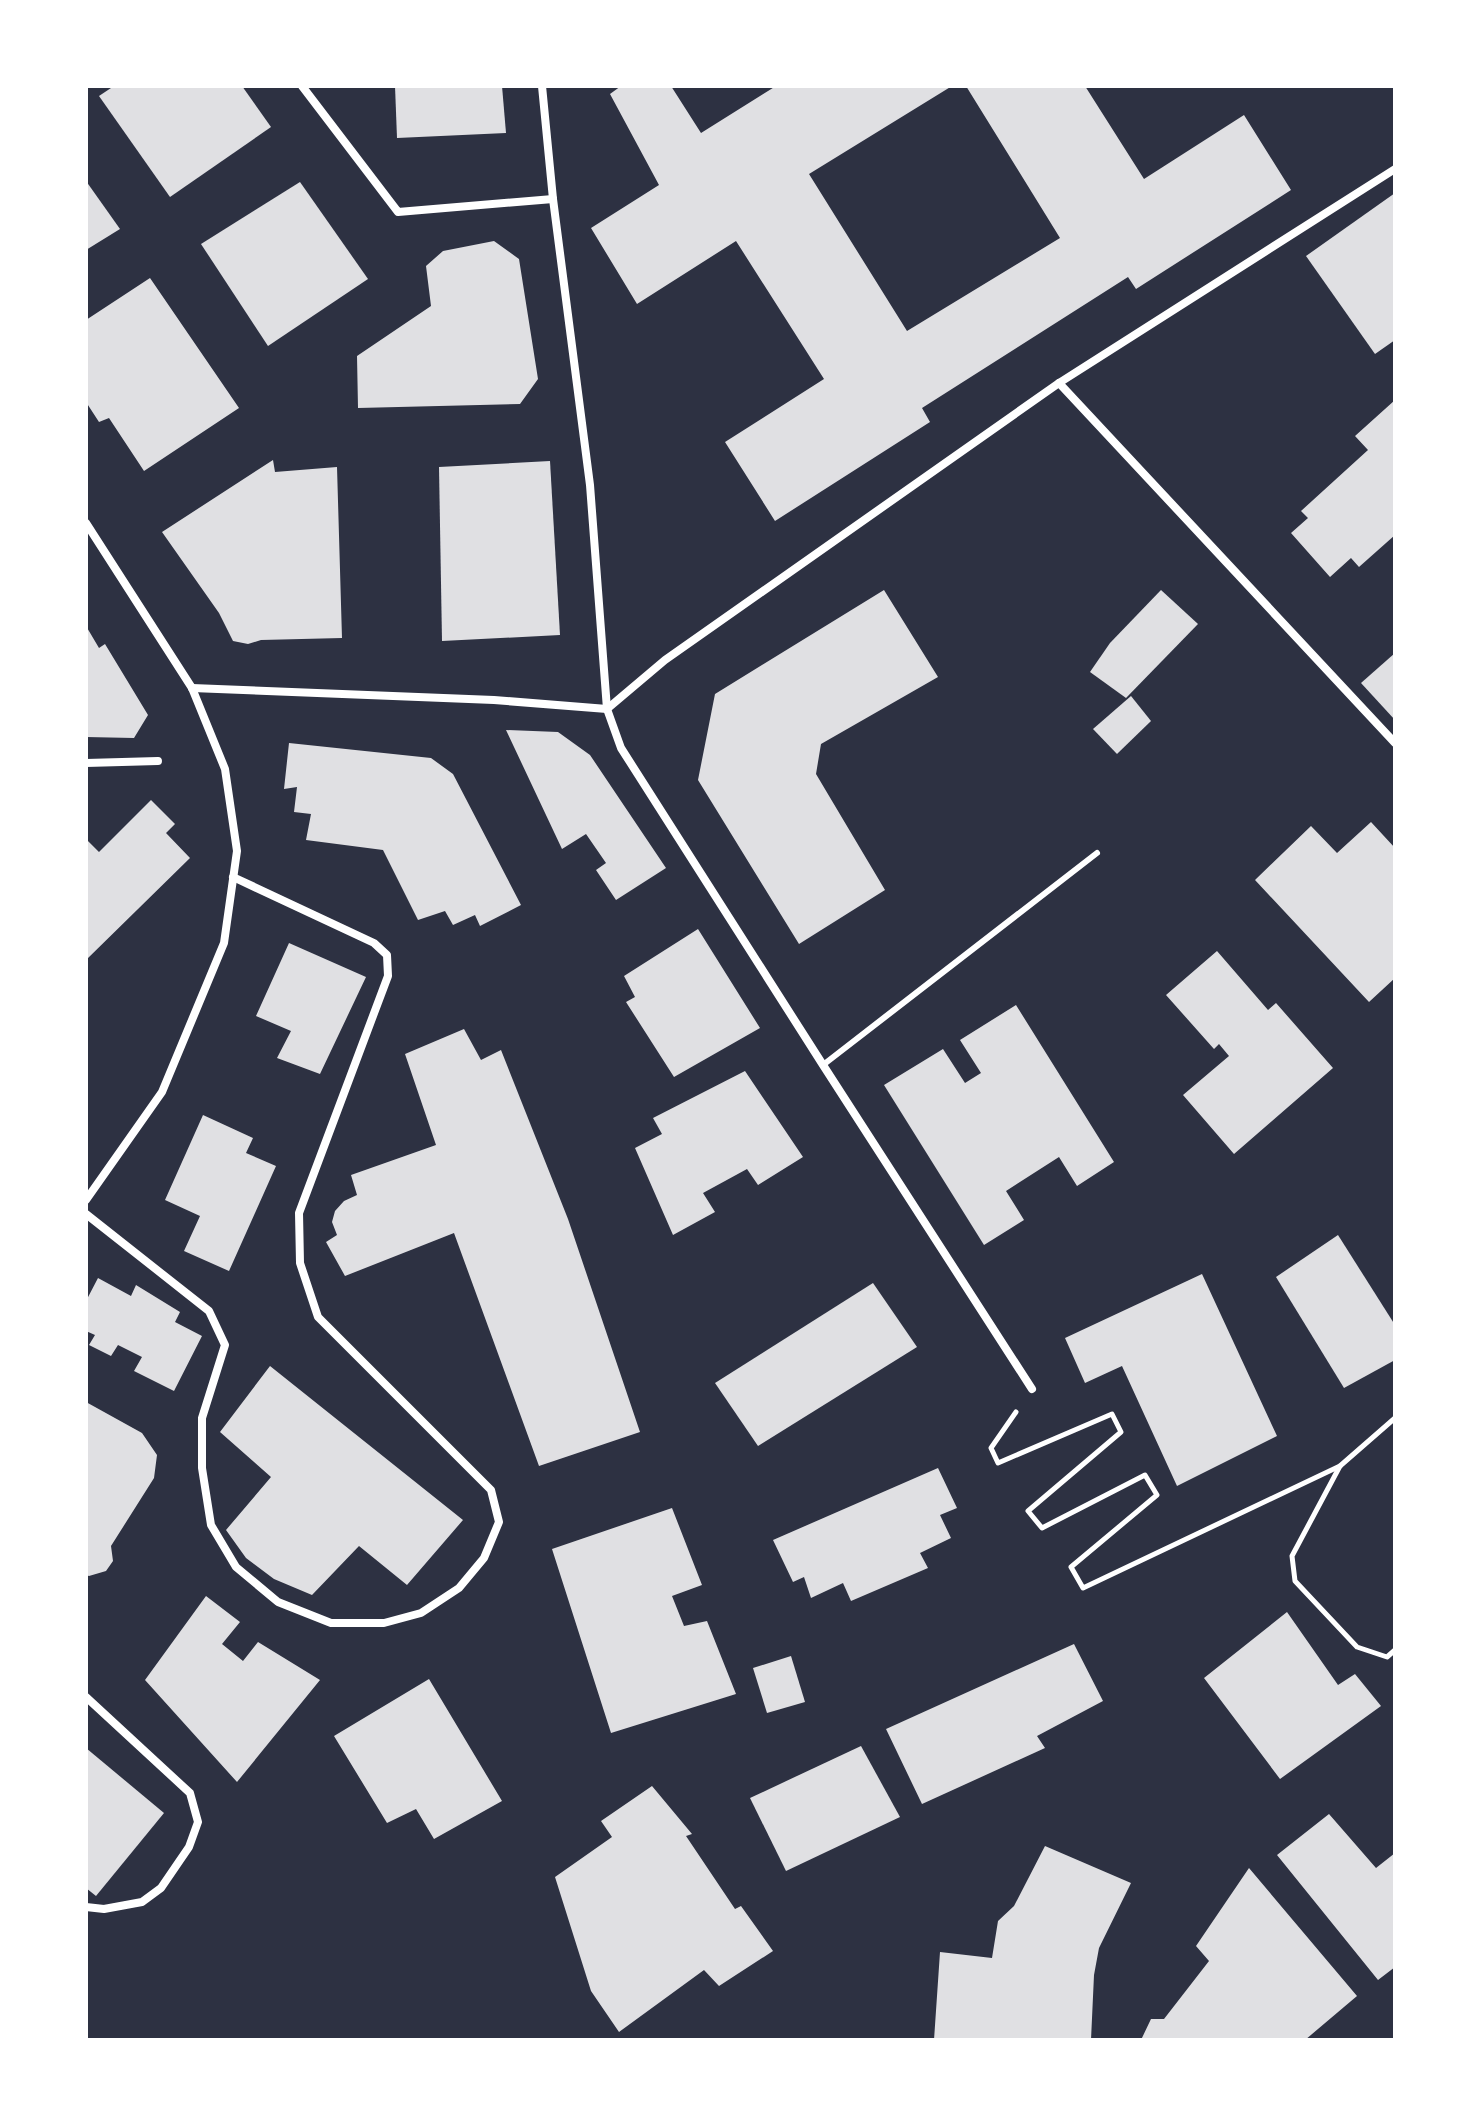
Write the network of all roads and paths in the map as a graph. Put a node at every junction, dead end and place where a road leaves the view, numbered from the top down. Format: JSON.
{"nodes":[{"id":1,"x":302,"y":86,"type":"edge"},
{"id":2,"x":542,"y":86,"type":"edge"},
{"id":3,"x":1395,"y":169,"type":"edge"},
{"id":4,"x":553,"y":199,"type":"junction"},
{"id":5,"x":1059,"y":383,"type":"junction"},
{"id":6,"x":86,"y":523,"type":"edge"},
{"id":7,"x":192,"y":688,"type":"junction"},
{"id":8,"x":607,"y":709,"type":"junction"},
{"id":9,"x":1395,"y":743,"type":"edge"},
{"id":10,"x":158,"y":761,"type":"dead end"},
{"id":11,"x":86,"y":763,"type":"edge"},
{"id":12,"x":1097,"y":853,"type":"dead end"},
{"id":13,"x":233,"y":877,"type":"junction"},
{"id":14,"x":823,"y":1065,"type":"junction"},
{"id":15,"x":86,"y":1200,"type":"edge"},
{"id":16,"x":86,"y":1214,"type":"edge"},
{"id":17,"x":1032,"y":1389,"type":"joint"},
{"id":18,"x":1395,"y":1418,"type":"edge"},
{"id":19,"x":1340,"y":1466,"type":"junction"},
{"id":20,"x":1395,"y":1650,"type":"edge"},
{"id":21,"x":86,"y":1697,"type":"edge"},
{"id":22,"x":86,"y":1907,"type":"edge"}],
"edges":[{"from":1,"to":4,"type":"street"},
{"from":2,"to":4,"type":"street"},
{"from":3,"to":5,"type":"street"},
{"from":4,"to":8,"type":"street"},
{"from":5,"to":8,"type":"street"},
{"from":5,"to":9,"type":"street"},
{"from":6,"to":7,"type":"street"},
{"from":7,"to":8,"type":"street"},
{"from":7,"to":13,"type":"street"},
{"from":8,"to":14,"type":"street"},
{"from":10,"to":11,"type":"street"},
{"from":12,"to":14,"type":"lane"},
{"from":13,"to":15,"type":"street"},
{"from":13,"to":16,"type":"street"},
{"from":14,"to":17,"type":"street"},
{"from":17,"to":19,"type":"path"},
{"from":18,"to":19,"type":"path"},
{"from":19,"to":20,"type":"path"},
{"from":21,"to":22,"type":"street"}]}
